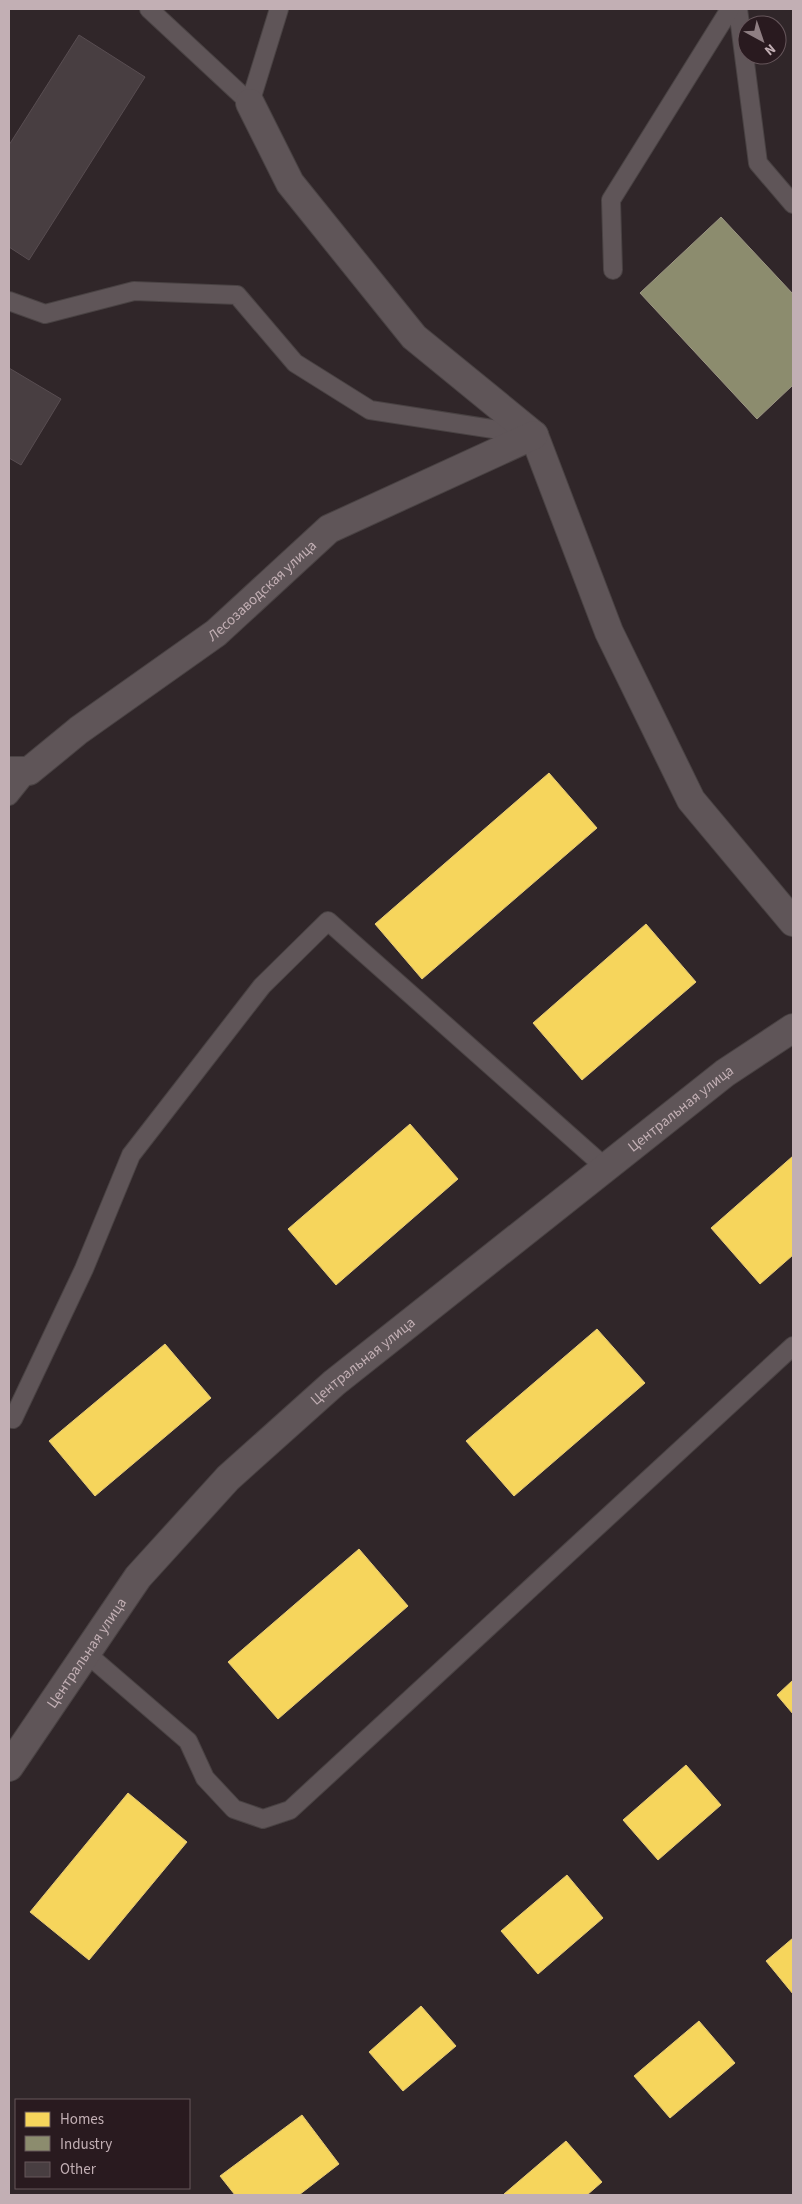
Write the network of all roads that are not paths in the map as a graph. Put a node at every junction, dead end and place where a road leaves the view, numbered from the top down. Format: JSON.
{"nodes":[{"id":1,"x":149,"y":9,"type":"edge"},
{"id":2,"x":280,"y":9,"type":"edge"},
{"id":3,"x":730,"y":9,"type":"edge"},
{"id":4,"x":738,"y":9,"type":"edge"},
{"id":5,"x":250,"y":102,"type":"junction"},
{"id":6,"x":793,"y":204,"type":"edge"},
{"id":7,"x":614,"y":270,"type":"dead end"},
{"id":8,"x":9,"y":301,"type":"edge"},
{"id":9,"x":534,"y":435,"type":"junction"},
{"id":10,"x":19,"y":771,"type":"edge"},
{"id":11,"x":9,"y":796,"type":"edge"},
{"id":12,"x":793,"y":922,"type":"edge"},
{"id":13,"x":793,"y":1028,"type":"edge"},
{"id":14,"x":606,"y":1168,"type":"junction"},
{"id":15,"x":793,"y":1346,"type":"edge"},
{"id":16,"x":12,"y":1420,"type":"dead end"},
{"id":17,"x":86,"y":1653,"type":"junction"},
{"id":18,"x":9,"y":1767,"type":"edge"}],
"edges":[{"from":1,"to":5,"type":"lane"},
{"from":2,"to":5,"type":"lane"},
{"from":3,"to":7,"type":"lane"},
{"from":4,"to":6,"type":"lane"},
{"from":5,"to":9,"type":"street"},
{"from":8,"to":9,"type":"lane"},
{"from":9,"to":10,"type":"street","name":"Лесозаводская улица"},
{"from":9,"to":12,"type":"street"},
{"from":10,"to":11,"type":"lane"},
{"from":13,"to":14,"type":"street","name":"Центральная улица"},
{"from":14,"to":16,"type":"lane"},
{"from":14,"to":17,"type":"street","name":"Центральная улица"},
{"from":15,"to":17,"type":"lane"},
{"from":17,"to":18,"type":"street","name":"Центральная улица"}]}
